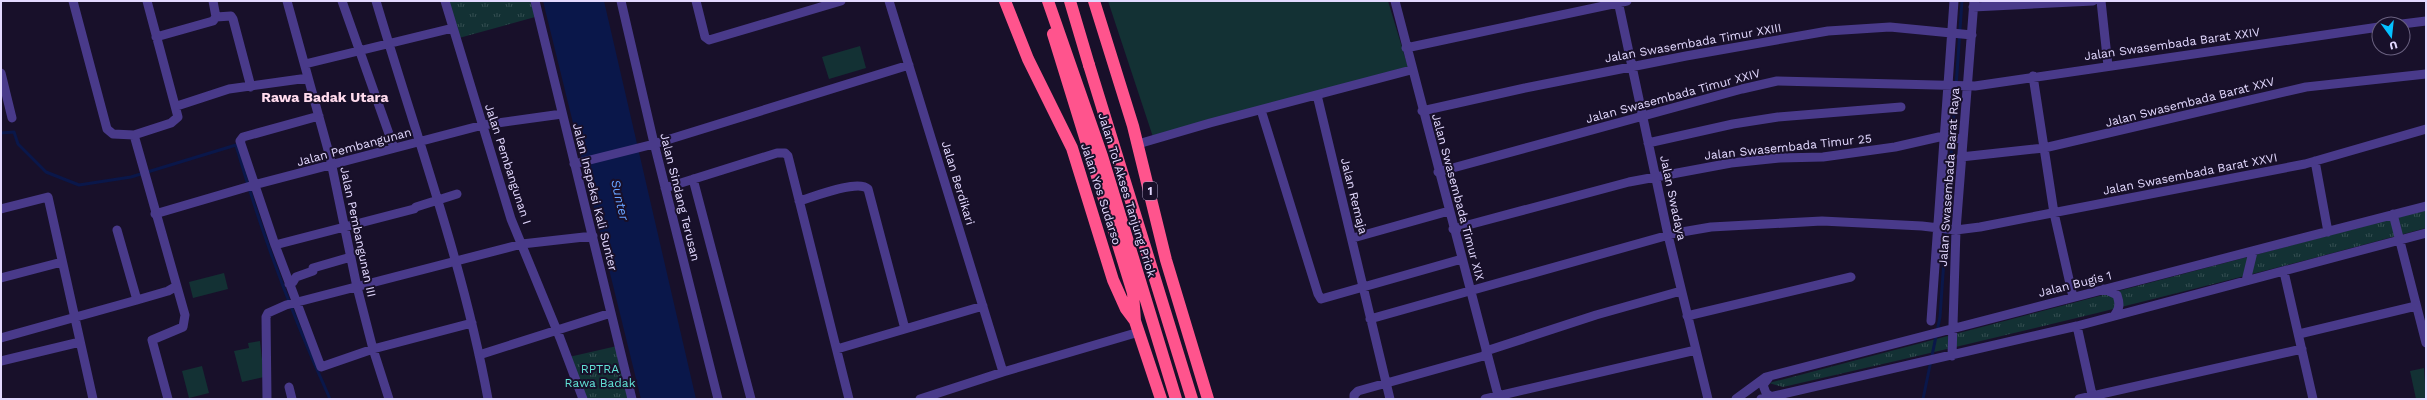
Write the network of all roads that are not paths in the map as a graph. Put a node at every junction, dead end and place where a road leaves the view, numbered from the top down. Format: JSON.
{"nodes":[{"id":1,"x":73,"y":1,"type":"edge"},
{"id":2,"x":147,"y":1,"type":"edge"},
{"id":3,"x":213,"y":1,"type":"edge"},
{"id":4,"x":287,"y":1,"type":"edge"},
{"id":5,"x":342,"y":1,"type":"edge"},
{"id":6,"x":376,"y":1,"type":"edge"},
{"id":7,"x":445,"y":1,"type":"edge"},
{"id":8,"x":535,"y":1,"type":"edge"},
{"id":9,"x":622,"y":1,"type":"edge"},
{"id":10,"x":696,"y":1,"type":"edge"},
{"id":11,"x":841,"y":1,"type":"edge"},
{"id":12,"x":889,"y":1,"type":"edge"},
{"id":13,"x":1005,"y":1,"type":"edge"},
{"id":14,"x":1070,"y":1,"type":"edge"},
{"id":15,"x":1094,"y":1,"type":"edge"},
{"id":16,"x":1395,"y":1,"type":"edge"},
{"id":17,"x":1621,"y":1,"type":"edge"},
{"id":18,"x":1954,"y":1,"type":"edge"},
{"id":19,"x":2093,"y":1,"type":"edge"},
{"id":20,"x":2101,"y":1,"type":"edge"},
{"id":21,"x":1974,"y":4,"type":"edge"},
{"id":22,"x":1049,"y":5,"type":"edge"},
{"id":23,"x":216,"y":17,"type":"junction"},
{"id":24,"x":2426,"y":21,"type":"edge"},
{"id":25,"x":2411,"y":23,"type":"edge"},
{"id":26,"x":453,"y":28,"type":"junction"},
{"id":27,"x":2371,"y":28,"type":"edge"},
{"id":28,"x":1953,"y":32,"type":"junction"},
{"id":29,"x":1970,"y":35,"type":"junction"},
{"id":30,"x":156,"y":36,"type":"junction"},
{"id":31,"x":388,"y":44,"type":"junction"},
{"id":32,"x":1406,"y":48,"type":"junction"},
{"id":33,"x":358,"y":50,"type":"junction"},
{"id":34,"x":305,"y":64,"type":"junction"},
{"id":35,"x":909,"y":65,"type":"junction"},
{"id":36,"x":2108,"y":66,"type":"junction"},
{"id":37,"x":1632,"y":67,"type":"junction"},
{"id":38,"x":1411,"y":70,"type":"junction"},
{"id":39,"x":1068,"y":71,"type":"junction"},
{"id":40,"x":1,"y":73,"type":"edge"},
{"id":41,"x":2426,"y":74,"type":"edge"},
{"id":42,"x":2033,"y":76,"type":"junction"},
{"id":43,"x":308,"y":78,"type":"junction"},
{"id":44,"x":1951,"y":86,"type":"junction"},
{"id":45,"x":251,"y":87,"type":"junction"},
{"id":46,"x":1966,"y":87,"type":"junction"},
{"id":47,"x":1317,"y":95,"type":"junction"},
{"id":48,"x":177,"y":106,"type":"junction"},
{"id":49,"x":1901,"y":107,"type":"dead end"},
{"id":50,"x":1261,"y":110,"type":"junction"},
{"id":51,"x":1422,"y":111,"type":"junction"},
{"id":52,"x":562,"y":114,"type":"junction"},
{"id":53,"x":319,"y":116,"type":"junction"},
{"id":54,"x":1642,"y":116,"type":"junction"},
{"id":55,"x":12,"y":118,"type":"dead end"},
{"id":56,"x":483,"y":125,"type":"junction"},
{"id":57,"x":2426,"y":128,"type":"edge"},
{"id":58,"x":134,"y":135,"type":"junction"},
{"id":59,"x":1946,"y":137,"type":"junction"},
{"id":60,"x":1961,"y":139,"type":"junction"},
{"id":61,"x":420,"y":141,"type":"junction"},
{"id":62,"x":1648,"y":143,"type":"junction"},
{"id":63,"x":654,"y":144,"type":"junction"},
{"id":64,"x":1138,"y":144,"type":"junction"},
{"id":65,"x":394,"y":148,"type":"junction"},
{"id":66,"x":2044,"y":148,"type":"junction"},
{"id":67,"x":1961,"y":157,"type":"junction"},
{"id":68,"x":2315,"y":161,"type":"junction"},
{"id":69,"x":578,"y":163,"type":"junction"},
{"id":70,"x":332,"y":166,"type":"junction"},
{"id":71,"x":1438,"y":172,"type":"junction"},
{"id":72,"x":1656,"y":177,"type":"junction"},
{"id":73,"x":693,"y":179,"type":"junction"},
{"id":74,"x":249,"y":188,"type":"junction"},
{"id":75,"x":665,"y":188,"type":"junction"},
{"id":76,"x":457,"y":194,"type":"dead end"},
{"id":77,"x":439,"y":200,"type":"junction"},
{"id":78,"x":799,"y":201,"type":"junction"},
{"id":79,"x":2426,"y":206,"type":"edge"},
{"id":80,"x":1,"y":209,"type":"edge"},
{"id":81,"x":1449,"y":211,"type":"junction"},
{"id":82,"x":2054,"y":213,"type":"junction"},
{"id":83,"x":155,"y":214,"type":"junction"},
{"id":84,"x":2393,"y":214,"type":"junction"},
{"id":85,"x":344,"y":227,"type":"junction"},
{"id":86,"x":1453,"y":228,"type":"junction"},
{"id":87,"x":1939,"y":228,"type":"junction"},
{"id":88,"x":117,"y":230,"type":"dead end"},
{"id":89,"x":1955,"y":230,"type":"junction"},
{"id":90,"x":2328,"y":232,"type":"junction"},
{"id":91,"x":2426,"y":233,"type":"edge"},
{"id":92,"x":1668,"y":235,"type":"junction"},
{"id":93,"x":593,"y":236,"type":"junction"},
{"id":94,"x":1353,"y":238,"type":"junction"},
{"id":95,"x":2400,"y":240,"type":"junction"},
{"id":96,"x":522,"y":244,"type":"junction"},
{"id":97,"x":275,"y":245,"type":"junction"},
{"id":98,"x":2253,"y":252,"type":"junction"},
{"id":99,"x":351,"y":257,"type":"junction"},
{"id":100,"x":1462,"y":260,"type":"junction"},
{"id":101,"x":62,"y":262,"type":"junction"},
{"id":102,"x":456,"y":262,"type":"junction"},
{"id":103,"x":2284,"y":272,"type":"junction"},
{"id":104,"x":1851,"y":277,"type":"dead end"},
{"id":105,"x":1,"y":278,"type":"edge"},
{"id":106,"x":2246,"y":281,"type":"junction"},
{"id":107,"x":289,"y":284,"type":"junction"},
{"id":108,"x":175,"y":286,"type":"junction"},
{"id":109,"x":357,"y":287,"type":"junction"},
{"id":110,"x":1363,"y":288,"type":"junction"},
{"id":111,"x":2104,"y":289,"type":"junction"},
{"id":112,"x":1471,"y":291,"type":"junction"},
{"id":113,"x":1681,"y":291,"type":"junction"},
{"id":114,"x":2073,"y":297,"type":"junction"},
{"id":115,"x":137,"y":300,"type":"junction"},
{"id":116,"x":291,"y":303,"type":"junction"},
{"id":117,"x":983,"y":306,"type":"junction"},
{"id":118,"x":2416,"y":306,"type":"junction"},
{"id":119,"x":611,"y":313,"type":"junction"},
{"id":120,"x":1687,"y":316,"type":"junction"},
{"id":121,"x":2114,"y":316,"type":"junction"},
{"id":122,"x":2423,"y":317,"type":"edge"},
{"id":123,"x":74,"y":318,"type":"junction"},
{"id":124,"x":1370,"y":319,"type":"junction"},
{"id":125,"x":1931,"y":321,"type":"dead end"},
{"id":126,"x":472,"y":323,"type":"junction"},
{"id":127,"x":1137,"y":326,"type":"junction"},
{"id":128,"x":2077,"y":326,"type":"junction"},
{"id":129,"x":905,"y":329,"type":"junction"},
{"id":130,"x":1949,"y":329,"type":"junction"},
{"id":131,"x":558,"y":331,"type":"junction"},
{"id":132,"x":2299,"y":334,"type":"junction"},
{"id":133,"x":1,"y":338,"type":"edge"},
{"id":134,"x":80,"y":342,"type":"junction"},
{"id":135,"x":2426,"y":343,"type":"edge"},
{"id":136,"x":373,"y":349,"type":"junction"},
{"id":137,"x":837,"y":349,"type":"junction"},
{"id":138,"x":2302,"y":349,"type":"junction"},
{"id":139,"x":1696,"y":350,"type":"junction"},
{"id":140,"x":1487,"y":353,"type":"junction"},
{"id":141,"x":479,"y":355,"type":"junction"},
{"id":142,"x":1948,"y":356,"type":"junction"},
{"id":143,"x":1,"y":361,"type":"edge"},
{"id":144,"x":1003,"y":372,"type":"junction"},
{"id":145,"x":1770,"y":376,"type":"junction"},
{"id":146,"x":1203,"y":382,"type":"junction"},
{"id":147,"x":1385,"y":384,"type":"junction"},
{"id":148,"x":289,"y":387,"type":"dead end"},
{"id":149,"x":950,"y":389,"type":"junction"},
{"id":150,"x":1160,"y":395,"type":"edge"},
{"id":151,"x":1354,"y":397,"type":"edge"},
{"id":152,"x":1498,"y":397,"type":"edge"},
{"id":153,"x":90,"y":398,"type":"edge"},
{"id":154,"x":1766,"y":398,"type":"edge"},
{"id":155,"x":2092,"y":398,"type":"edge"},
{"id":156,"x":168,"y":399,"type":"edge"},
{"id":157,"x":267,"y":399,"type":"edge"},
{"id":158,"x":292,"y":399,"type":"edge"},
{"id":159,"x":389,"y":399,"type":"edge"},
{"id":160,"x":488,"y":399,"type":"edge"},
{"id":161,"x":583,"y":399,"type":"edge"},
{"id":162,"x":632,"y":399,"type":"edge"},
{"id":163,"x":718,"y":399,"type":"edge"},
{"id":164,"x":751,"y":399,"type":"edge"},
{"id":165,"x":849,"y":399,"type":"edge"},
{"id":166,"x":920,"y":399,"type":"edge"},
{"id":167,"x":952,"y":399,"type":"edge"},
{"id":168,"x":1169,"y":399,"type":"edge"},
{"id":169,"x":1176,"y":399,"type":"edge"},
{"id":170,"x":1187,"y":399,"type":"edge"},
{"id":171,"x":1192,"y":399,"type":"edge"},
{"id":172,"x":1208,"y":399,"type":"edge"},
{"id":173,"x":1390,"y":399,"type":"edge"},
{"id":174,"x":1485,"y":399,"type":"edge"},
{"id":175,"x":1708,"y":399,"type":"edge"},
{"id":176,"x":1736,"y":399,"type":"edge"},
{"id":177,"x":2079,"y":399,"type":"edge"},
{"id":178,"x":2313,"y":399,"type":"edge"}],
"edges":[{"from":1,"to":58,"type":"street"},
{"from":2,"to":30,"type":"street"},
{"from":3,"to":23,"type":"street"},
{"from":4,"to":34,"type":"street","name":"Jalan Pembangunan III"},
{"from":5,"to":33,"type":"street"},
{"from":6,"to":31,"type":"street"},
{"from":7,"to":26,"type":"street","name":"Jalan Pembangunan I"},
{"from":8,"to":52,"type":"street","name":"Jalan Inspeksi Kali Sunter"},
{"from":9,"to":63,"type":"street","name":"Jalan Sindang Terusan"},
{"from":10,"to":11,"type":"street"},
{"from":12,"to":35,"type":"street","name":"Jalan Berdikari"},
{"from":13,"to":127,"type":"highway","name":"Jalan Yos Sudarso"},
{"from":14,"to":171,"type":"highway","name":"Jalan Tol Akses Tanjung Priok","number":"1","bridge":true},
{"from":15,"to":64,"type":"highway","number":"1"},
{"from":16,"to":32,"type":"street","name":"Jalan Swasembada Timur XIX"},
{"from":17,"to":32,"type":"street"},
{"from":17,"to":37,"type":"street","name":"Jalan Swadaya"},
{"from":18,"to":28,"type":"street"},
{"from":19,"to":21,"type":"street"},
{"from":20,"to":36,"type":"street"},
{"from":21,"to":29,"type":"street","name":"Jalan Swasembada Barat Raya"},
{"from":22,"to":39,"type":"highway","name":"Jalan Tol Akses Tanjung Priok"},
{"from":23,"to":30,"type":"street"},
{"from":23,"to":45,"type":"street"},
{"from":24,"to":25,"type":"street"},
{"from":26,"to":31,"type":"street"},
{"from":26,"to":56,"type":"street","name":"Jalan Pembangunan I"},
{"from":27,"to":36,"type":"street","name":"Jalan Swasembada Barat XXIV"},
{"from":28,"to":29,"type":"street","name":"Jalan Swasembada Timur XXIII"},
{"from":28,"to":37,"type":"street","name":"Jalan Swasembada Timur XXIII"},
{"from":28,"to":44,"type":"street"},
{"from":29,"to":46,"type":"street","name":"Jalan Swasembada Barat Raya"},
{"from":30,"to":48,"type":"street"},
{"from":31,"to":33,"type":"street"},
{"from":31,"to":61,"type":"street"},
{"from":32,"to":38,"type":"street","name":"Jalan Swasembada Timur XIX"},
{"from":33,"to":34,"type":"street"},
{"from":33,"to":65,"type":"street"},
{"from":34,"to":43,"type":"street","name":"Jalan Pembangunan III"},
{"from":35,"to":63,"type":"street"},
{"from":35,"to":117,"type":"street","name":"Jalan Berdikari"},
{"from":36,"to":42,"type":"street","name":"Jalan Swasembada Barat XXIV"},
{"from":37,"to":51,"type":"street","name":"Jalan Swasembada Timur XXIII"},
{"from":37,"to":54,"type":"street","name":"Jalan Swadaya"},
{"from":38,"to":47,"type":"street"},
{"from":38,"to":51,"type":"street","name":"Jalan Swasembada Timur XIX"},
{"from":39,"to":127,"type":"highway"},
{"from":39,"to":169,"type":"highway","name":"Jalan Tol Akses Tanjung Priok"},
{"from":40,"to":55,"type":"street"},
{"from":41,"to":66,"type":"street","name":"Jalan Swasembada Barat XXV"},
{"from":42,"to":46,"type":"street","name":"Jalan Swasembada Barat XXIV"},
{"from":42,"to":66,"type":"street"},
{"from":43,"to":45,"type":"street"},
{"from":43,"to":53,"type":"street","name":"Jalan Pembangunan III"},
{"from":44,"to":46,"type":"street","name":"Jalan Swasembada Timur XXIV"},
{"from":44,"to":54,"type":"street","name":"Jalan Swasembada Timur XXIV"},
{"from":44,"to":59,"type":"street"},
{"from":45,"to":48,"type":"street"},
{"from":46,"to":60,"type":"street","name":"Jalan Swasembada Barat Raya"},
{"from":47,"to":50,"type":"street"},
{"from":47,"to":94,"type":"street","name":"Jalan Remaja"},
{"from":48,"to":58,"type":"street"},
{"from":49,"to":62,"type":"street"},
{"from":50,"to":64,"type":"street"},
{"from":50,"to":110,"type":"street"},
{"from":51,"to":71,"type":"street","name":"Jalan Swasembada Timur XIX"},
{"from":52,"to":56,"type":"street","name":"Jalan Pembangunan"},
{"from":52,"to":69,"type":"street","name":"Jalan Inspeksi Kali Sunter"},
{"from":53,"to":70,"type":"street","name":"Jalan Pembangunan III"},
{"from":53,"to":74,"type":"street"},
{"from":54,"to":62,"type":"street","name":"Jalan Swadaya"},
{"from":54,"to":71,"type":"street","name":"Jalan Swasembada Timur XXIV"},
{"from":56,"to":61,"type":"street","name":"Jalan Pembangunan"},
{"from":56,"to":96,"type":"street","name":"Jalan Pembangunan I"},
{"from":57,"to":68,"type":"street","name":"Jalan Swasembada Barat XXVI"},
{"from":58,"to":83,"type":"street"},
{"from":59,"to":60,"type":"street","name":"Jalan Swasembada Timur 25"},
{"from":59,"to":72,"type":"street","name":"Jalan Swasembada Timur 25"},
{"from":59,"to":87,"type":"street"},
{"from":60,"to":67,"type":"street","name":"Jalan Swasembada Barat Raya"},
{"from":61,"to":65,"type":"street","name":"Jalan Pembangunan"},
{"from":61,"to":77,"type":"street"},
{"from":62,"to":72,"type":"street","name":"Jalan Swadaya"},
{"from":63,"to":69,"type":"street"},
{"from":63,"to":75,"type":"street","name":"Jalan Sindang Terusan"},
{"from":64,"to":146,"type":"highway","number":"1"},
{"from":65,"to":70,"type":"street","name":"Jalan Pembangunan"},
{"from":66,"to":67,"type":"street","name":"Jalan Swasembada Barat XXV"},
{"from":66,"to":82,"type":"street"},
{"from":67,"to":89,"type":"street","name":"Jalan Swasembada Barat Raya"},
{"from":68,"to":82,"type":"street","name":"Jalan Swasembada Barat XXVI"},
{"from":68,"to":90,"type":"street"},
{"from":69,"to":93,"type":"street","name":"Jalan Inspeksi Kali Sunter"},
{"from":70,"to":74,"type":"street","name":"Jalan Pembangunan"},
{"from":70,"to":85,"type":"street","name":"Jalan Pembangunan III"},
{"from":71,"to":81,"type":"street","name":"Jalan Swasembada Timur XIX"},
{"from":72,"to":86,"type":"street","name":"Jalan Swasembada Timur 25"},
{"from":72,"to":92,"type":"street","name":"Jalan Swadaya"},
{"from":73,"to":75,"type":"street"},
{"from":73,"to":78,"type":"street"},
{"from":73,"to":164,"type":"street"},
{"from":74,"to":83,"type":"street","name":"Jalan Pembangunan"},
{"from":74,"to":97,"type":"street"},
{"from":75,"to":163,"type":"street","name":"Jalan Sindang Terusan"},
{"from":76,"to":77,"type":"street"},
{"from":77,"to":85,"type":"street"},
{"from":77,"to":102,"type":"street"},
{"from":78,"to":129,"type":"street"},
{"from":78,"to":137,"type":"street"},
{"from":79,"to":84,"type":"street","name":"Jalan Bugis 1"},
{"from":80,"to":101,"type":"street"},
{"from":81,"to":86,"type":"street","name":"Jalan Swasembada Timur XIX"},
{"from":81,"to":94,"type":"street"},
{"from":82,"to":89,"type":"street","name":"Jalan Swasembada Barat XXVI"},
{"from":82,"to":114,"type":"street"},
{"from":83,"to":108,"type":"street"},
{"from":84,"to":90,"type":"street","name":"Jalan Bugis 1"},
{"from":84,"to":95,"type":"street"},
{"from":85,"to":97,"type":"street"},
{"from":85,"to":99,"type":"street","name":"Jalan Pembangunan III"},
{"from":86,"to":100,"type":"street","name":"Jalan Swasembada Timur XIX"},
{"from":87,"to":89,"type":"street","name":"Jalan Swasembada Barat XXVI"},
{"from":87,"to":92,"type":"street","name":"Jalan Swasembada Barat XXVI"},
{"from":87,"to":125,"type":"street"},
{"from":88,"to":115,"type":"street"},
{"from":89,"to":130,"type":"street","name":"Jalan Swasembada Barat Raya"},
{"from":90,"to":98,"type":"street","name":"Jalan Bugis 1"},
{"from":91,"to":95,"type":"street"},
{"from":92,"to":112,"type":"street","name":"Jalan Swasembada Barat XXVI"},
{"from":92,"to":113,"type":"street","name":"Jalan Swadaya"},
{"from":93,"to":96,"type":"street"},
{"from":93,"to":119,"type":"street","name":"Jalan Inspeksi Kali Sunter"},
{"from":94,"to":110,"type":"street","name":"Jalan Remaja"},
{"from":95,"to":103,"type":"street"},
{"from":95,"to":118,"type":"street"},
{"from":96,"to":102,"type":"street"},
{"from":96,"to":131,"type":"street","name":"Jalan Pembangunan I"},
{"from":97,"to":107,"type":"street"},
{"from":98,"to":106,"type":"street"},
{"from":98,"to":111,"type":"street","name":"Jalan Bugis 1"},
{"from":99,"to":107,"type":"street"},
{"from":99,"to":109,"type":"street","name":"Jalan Pembangunan III"},
{"from":100,"to":110,"type":"street"},
{"from":100,"to":112,"type":"street","name":"Jalan Swasembada Timur XIX"},
{"from":101,"to":105,"type":"street"},
{"from":101,"to":123,"type":"street"},
{"from":102,"to":109,"type":"street"},
{"from":102,"to":126,"type":"street"},
{"from":103,"to":106,"type":"street"},
{"from":103,"to":132,"type":"street"},
{"from":104,"to":120,"type":"street"},
{"from":106,"to":121,"type":"street"},
{"from":107,"to":116,"type":"street"},
{"from":108,"to":115,"type":"street"},
{"from":108,"to":156,"type":"street"},
{"from":109,"to":116,"type":"street"},
{"from":109,"to":136,"type":"street","name":"Jalan Pembangunan III"},
{"from":110,"to":124,"type":"street","name":"Jalan Remaja"},
{"from":111,"to":114,"type":"street","name":"Jalan Bugis 1"},
{"from":111,"to":121,"type":"street"},
{"from":112,"to":124,"type":"street","name":"Jalan Swasembada Barat XXVI"},
{"from":112,"to":140,"type":"street","name":"Jalan Swasembada Timur XIX"},
{"from":113,"to":120,"type":"street","name":"Jalan Swadaya"},
{"from":113,"to":140,"type":"street"},
{"from":114,"to":130,"type":"street","name":"Jalan Bugis 1"},
{"from":115,"to":123,"type":"street"},
{"from":116,"to":136,"type":"street"},
{"from":116,"to":157,"type":"street"},
{"from":117,"to":129,"type":"street"},
{"from":117,"to":144,"type":"street","name":"Jalan Berdikari"},
{"from":118,"to":122,"type":"street"},
{"from":118,"to":132,"type":"street"},
{"from":119,"to":131,"type":"street"},
{"from":119,"to":162,"type":"street","name":"Jalan Inspeksi Kali Sunter"},
{"from":120,"to":139,"type":"street","name":"Jalan Swadaya"},
{"from":121,"to":128,"type":"street"},
{"from":122,"to":135,"type":"street"},
{"from":123,"to":133,"type":"street"},
{"from":123,"to":134,"type":"street"},
{"from":124,"to":147,"type":"street","name":"Jalan Remaja"},
{"from":126,"to":136,"type":"street"},
{"from":126,"to":141,"type":"street"},
{"from":127,"to":144,"type":"street"},
{"from":127,"to":150,"type":"highway","name":"Jalan Yos Sudarso"},
{"from":128,"to":142,"type":"street"},
{"from":128,"to":155,"type":"street"},
{"from":129,"to":137,"type":"street"},
{"from":130,"to":142,"type":"street","name":"Jalan Swasembada Barat Raya"},
{"from":130,"to":145,"type":"street","name":"Jalan Bugis 1"},
{"from":131,"to":141,"type":"street"},
{"from":131,"to":161,"type":"street","name":"Jalan Pembangunan I"},
{"from":132,"to":138,"type":"street"},
{"from":134,"to":143,"type":"street"},
{"from":134,"to":153,"type":"street"},
{"from":136,"to":159,"type":"street","name":"Jalan Pembangunan III"},
{"from":137,"to":165,"type":"street"},
{"from":138,"to":155,"type":"street"},
{"from":138,"to":178,"type":"street"},
{"from":139,"to":152,"type":"street"},
{"from":139,"to":175,"type":"street","name":"Jalan Swadaya"},
{"from":140,"to":147,"type":"street"},
{"from":140,"to":152,"type":"street","name":"Jalan Swasembada Timur XIX"},
{"from":141,"to":160,"type":"street"},
{"from":142,"to":154,"type":"street"},
{"from":144,"to":149,"type":"street"},
{"from":145,"to":154,"type":"street"},
{"from":145,"to":176,"type":"street","name":"Jalan Bugis 1"},
{"from":146,"to":170,"type":"highway"},
{"from":146,"to":172,"type":"highway","number":"1"},
{"from":147,"to":151,"type":"street"},
{"from":147,"to":173,"type":"street","name":"Jalan Remaja"},
{"from":148,"to":158,"type":"street"},
{"from":149,"to":166,"type":"street"},
{"from":149,"to":167,"type":"street"},
{"from":150,"to":168,"type":"highway"},
{"from":152,"to":174,"type":"street"},
{"from":155,"to":177,"type":"street"}]}
